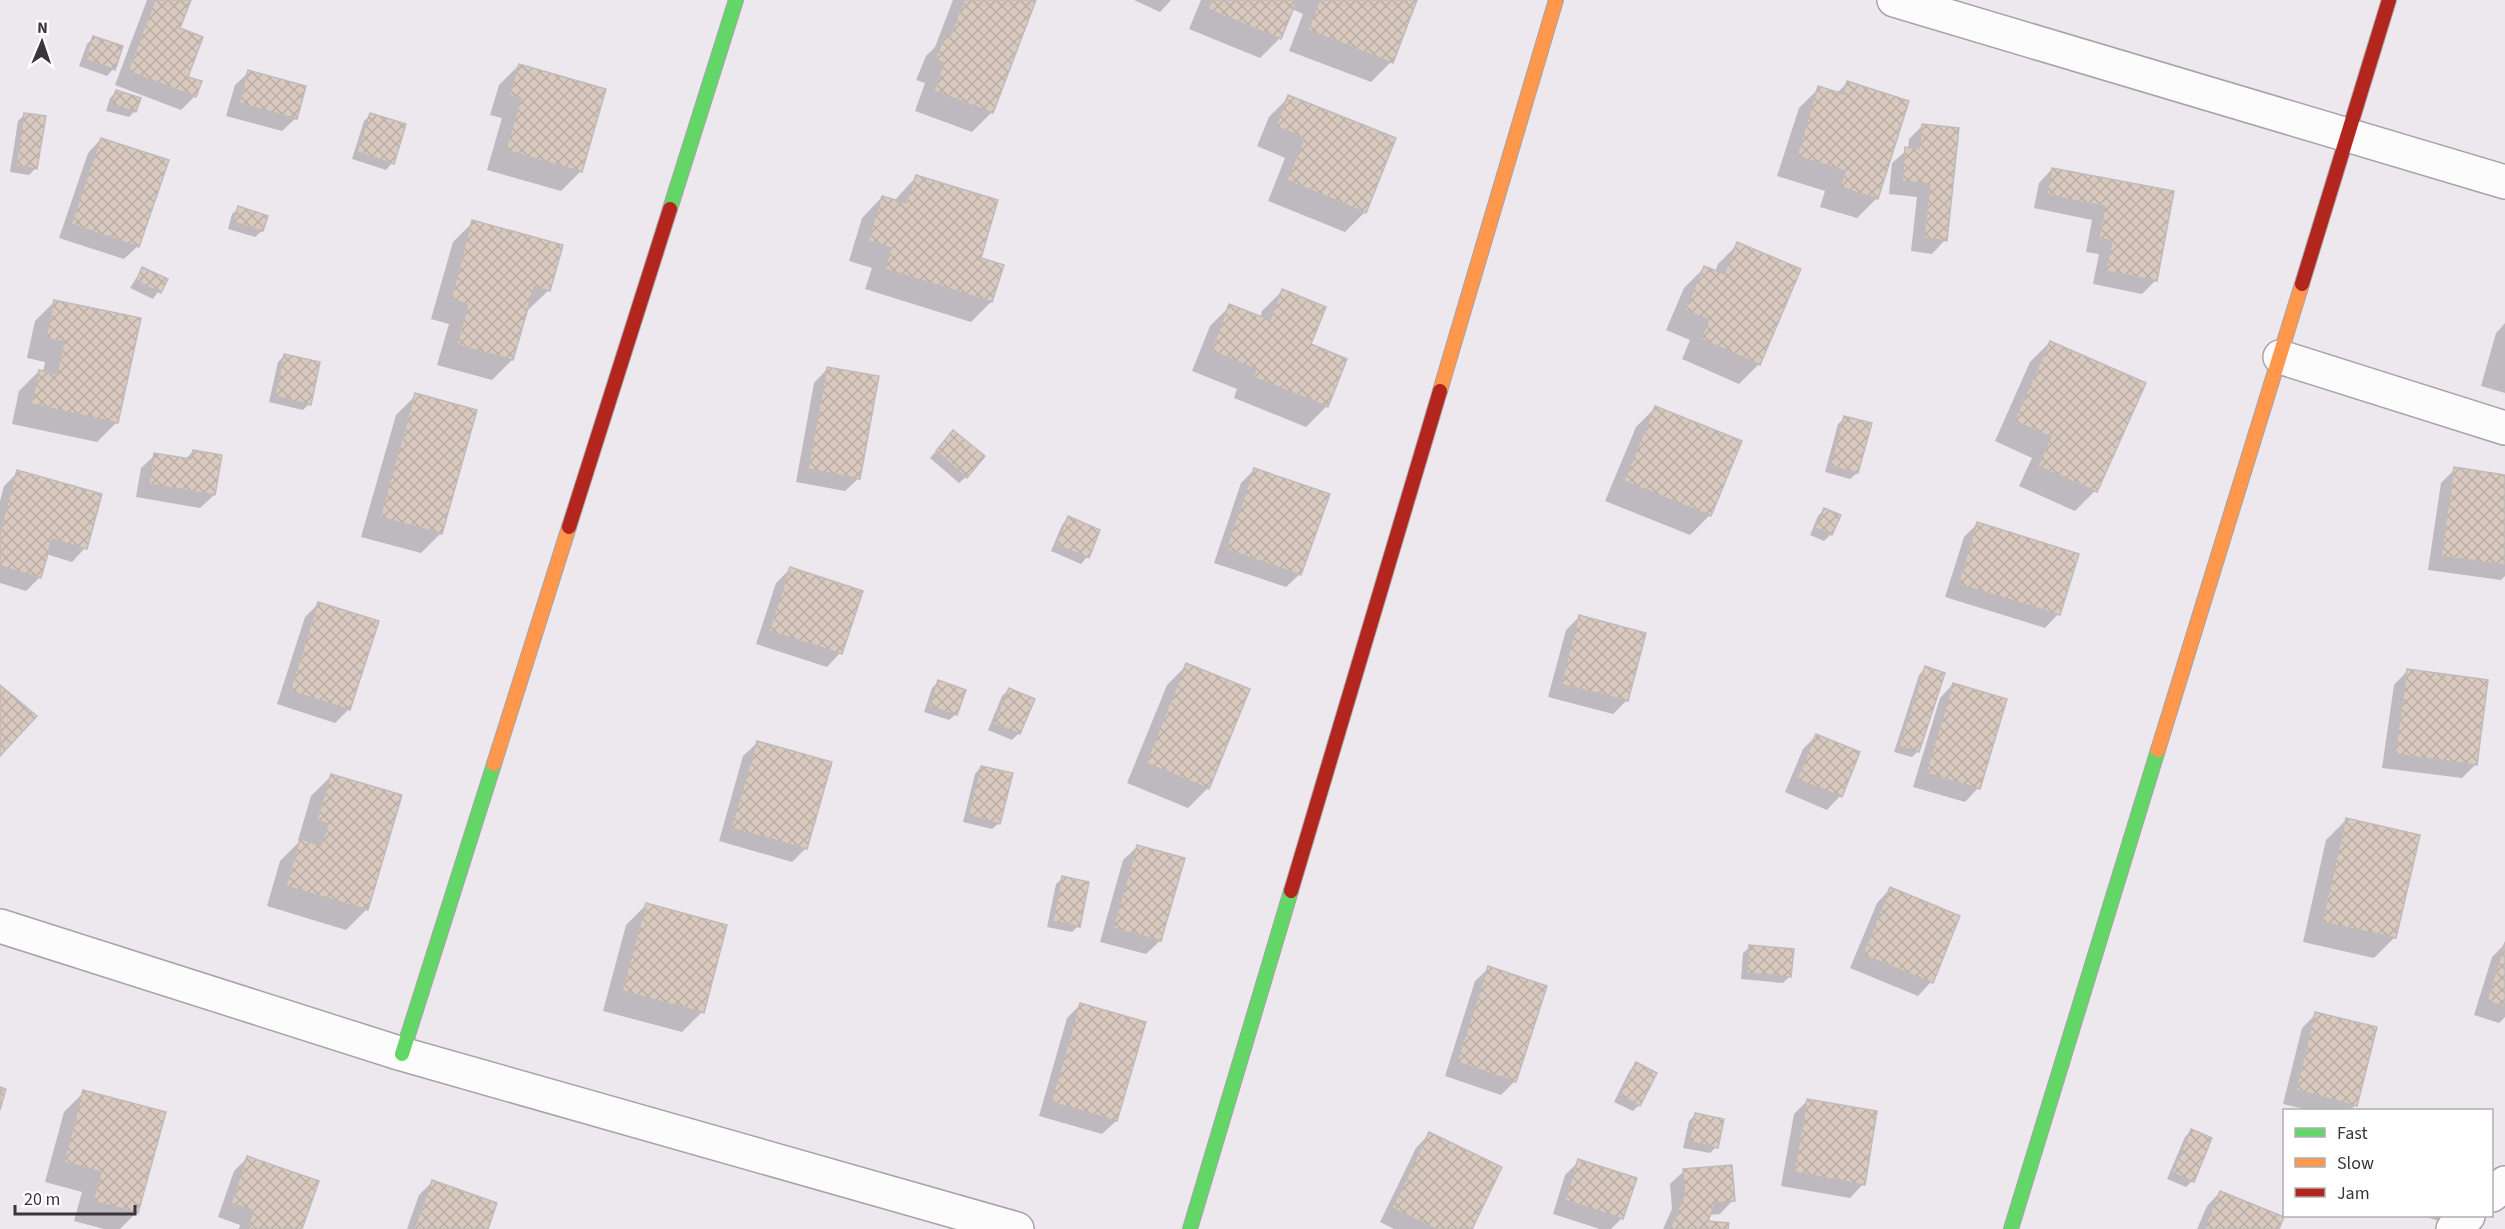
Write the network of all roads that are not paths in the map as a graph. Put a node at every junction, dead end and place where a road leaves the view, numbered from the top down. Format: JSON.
{"nodes":[{"id":1,"x":736,"y":0,"type":"edge"},
{"id":2,"x":1556,"y":0,"type":"edge"},
{"id":3,"x":1894,"y":0,"type":"edge"},
{"id":4,"x":2389,"y":0,"type":"edge"},
{"id":5,"x":2347,"y":136,"type":"junction"},
{"id":6,"x":2505,"y":182,"type":"edge"},
{"id":7,"x":2280,"y":357,"type":"junction"},
{"id":8,"x":2505,"y":428,"type":"edge"},
{"id":9,"x":0,"y":926,"type":"edge"},
{"id":10,"x":402,"y":1054,"type":"junction"},
{"id":11,"x":2505,"y":1183,"type":"edge"},
{"id":12,"x":2493,"y":1194,"type":"edge"},
{"id":13,"x":2466,"y":1217,"type":"edge"},
{"id":14,"x":1017,"y":1229,"type":"edge"},
{"id":15,"x":1190,"y":1229,"type":"edge"},
{"id":16,"x":2011,"y":1229,"type":"edge"},
{"id":17,"x":2453,"y":1229,"type":"edge"}],
"edges":[{"from":1,"to":10,"type":"street"},
{"from":2,"to":15,"type":"street"},
{"from":3,"to":5,"type":"street"},
{"from":4,"to":5,"type":"street"},
{"from":5,"to":6,"type":"street"},
{"from":5,"to":7,"type":"street"},
{"from":7,"to":8,"type":"street"},
{"from":7,"to":16,"type":"street"},
{"from":9,"to":10,"type":"street"},
{"from":10,"to":14,"type":"street"},
{"from":11,"to":12,"type":"street"},
{"from":13,"to":17,"type":"street"}]}
